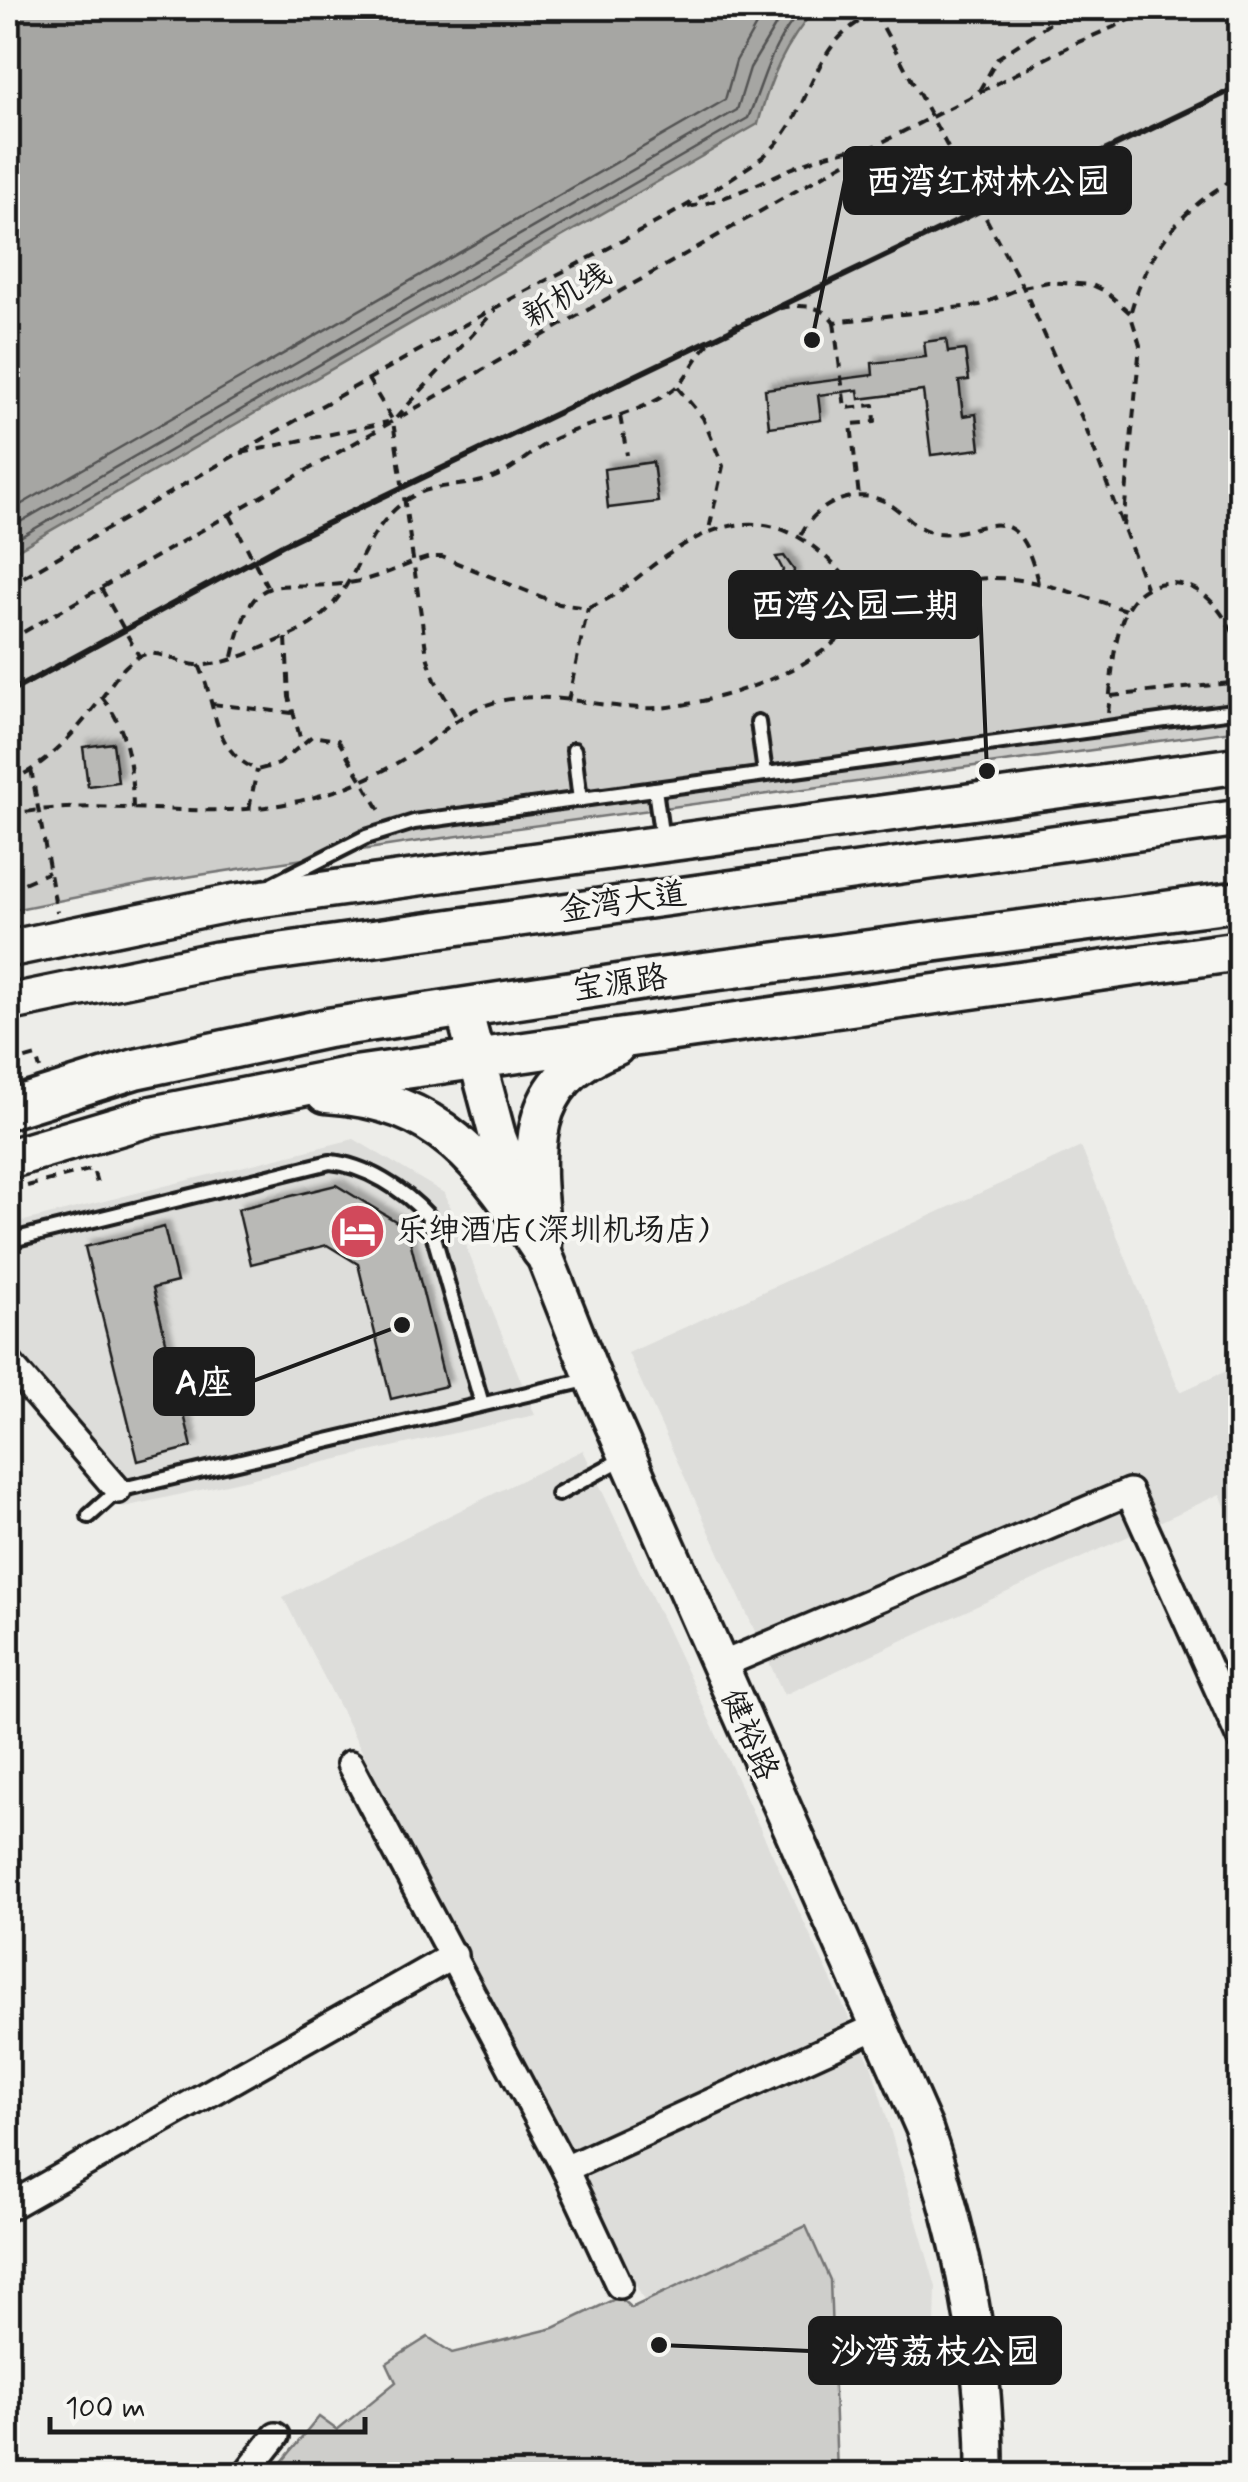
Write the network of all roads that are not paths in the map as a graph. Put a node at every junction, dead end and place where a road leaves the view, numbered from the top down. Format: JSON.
{"nodes":[{"id":1,"x":1240,"y":710,"type":"edge"},
{"id":2,"x":758,"y":722,"type":"dead end"},
{"id":3,"x":574,"y":750,"type":"dead end"},
{"id":4,"x":1240,"y":765,"type":"edge"},
{"id":5,"x":766,"y":773,"type":"junction"},
{"id":6,"x":655,"y":789,"type":"junction"},
{"id":7,"x":580,"y":800,"type":"junction"},
{"id":8,"x":1240,"y":818,"type":"edge"},
{"id":9,"x":662,"y":842,"type":"junction"},
{"id":10,"x":1240,"y":901,"type":"edge"},
{"id":11,"x":236,"y":902,"type":"junction"},
{"id":12,"x":8,"y":949,"type":"edge"},
{"id":13,"x":1240,"y":950,"type":"edge"},
{"id":14,"x":1124,"y":967,"type":"junction"},
{"id":15,"x":1240,"y":981,"type":"edge"},
{"id":16,"x":8,"y":1003,"type":"edge"},
{"id":17,"x":463,"y":1007,"type":"junction"},
{"id":18,"x":660,"y":1030,"type":"junction"},
{"id":19,"x":474,"y":1056,"type":"junction"},
{"id":20,"x":248,"y":1094,"type":"junction"},
{"id":21,"x":8,"y":1109,"type":"edge"},
{"id":22,"x":10,"y":1174,"type":"edge"},
{"id":23,"x":8,"y":1240,"type":"edge"},
{"id":24,"x":542,"y":1251,"type":"junction"},
{"id":25,"x":8,"y":1362,"type":"edge"},
{"id":26,"x":593,"y":1378,"type":"junction"},
{"id":27,"x":482,"y":1404,"type":"junction"},
{"id":28,"x":627,"y":1456,"type":"junction"},
{"id":29,"x":118,"y":1490,"type":"junction"},
{"id":30,"x":558,"y":1494,"type":"dead end"},
{"id":31,"x":89,"y":1516,"type":"dead end"},
{"id":32,"x":719,"y":1666,"type":"junction"},
{"id":33,"x":1240,"y":1738,"type":"edge"},
{"id":34,"x":350,"y":1764,"type":"dead end"},
{"id":35,"x":454,"y":1955,"type":"junction"},
{"id":36,"x":878,"y":2026,"type":"junction"},
{"id":37,"x":565,"y":2169,"type":"junction"},
{"id":38,"x":8,"y":2207,"type":"edge"},
{"id":39,"x":619,"y":2285,"type":"dead end"},
{"id":40,"x":276,"y":2436,"type":"dead end"},
{"id":41,"x":246,"y":2474,"type":"edge"},
{"id":42,"x":984,"y":2474,"type":"edge"}],
"edges":[{"from":1,"to":5,"type":"lane"},
{"from":2,"to":5,"type":"lane"},
{"from":3,"to":7,"type":"lane"},
{"from":4,"to":9,"type":"main road","name":"金湾大道"},
{"from":5,"to":6,"type":"lane"},
{"from":6,"to":7,"type":"lane"},
{"from":6,"to":9,"type":"lane"},
{"from":7,"to":11,"type":"lane"},
{"from":8,"to":16,"type":"main road","name":"金湾大道"},
{"from":9,"to":11,"type":"main road","name":"金湾大道"},
{"from":10,"to":17,"type":"main road","name":"宝源路"},
{"from":11,"to":12,"type":"main road","name":"金湾大道"},
{"from":13,"to":14,"type":"main road","name":"宝源路"},
{"from":14,"to":15,"type":"main road"},
{"from":14,"to":18,"type":"main road","name":"宝源路"},
{"from":17,"to":19,"type":"main road","name":"健裕路"},
{"from":17,"to":21,"type":"main road","name":"宝源路"},
{"from":18,"to":19,"type":"main road","name":"宝源路"},
{"from":18,"to":24,"type":"main road"},
{"from":19,"to":20,"type":"main road","name":"宝源路"},
{"from":19,"to":24,"type":"main road","name":"健裕路"},
{"from":20,"to":22,"type":"main road","name":"宝源路"},
{"from":20,"to":24,"type":"main road"},
{"from":23,"to":27,"type":"lane"},
{"from":24,"to":26,"type":"main road","name":"健裕路"},
{"from":25,"to":29,"type":"street"},
{"from":26,"to":27,"type":"lane"},
{"from":26,"to":28,"type":"main road","name":"健裕路"},
{"from":27,"to":29,"type":"lane"},
{"from":28,"to":30,"type":"lane"},
{"from":28,"to":32,"type":"main road","name":"健裕路"},
{"from":29,"to":31,"type":"lane"},
{"from":32,"to":33,"type":"street"},
{"from":32,"to":36,"type":"main road","name":"健裕路"},
{"from":34,"to":35,"type":"street"},
{"from":35,"to":37,"type":"street"},
{"from":35,"to":38,"type":"street"},
{"from":36,"to":37,"type":"street"},
{"from":36,"to":42,"type":"main road","name":"健裕路"},
{"from":37,"to":39,"type":"street"},
{"from":40,"to":41,"type":"street"}]}
